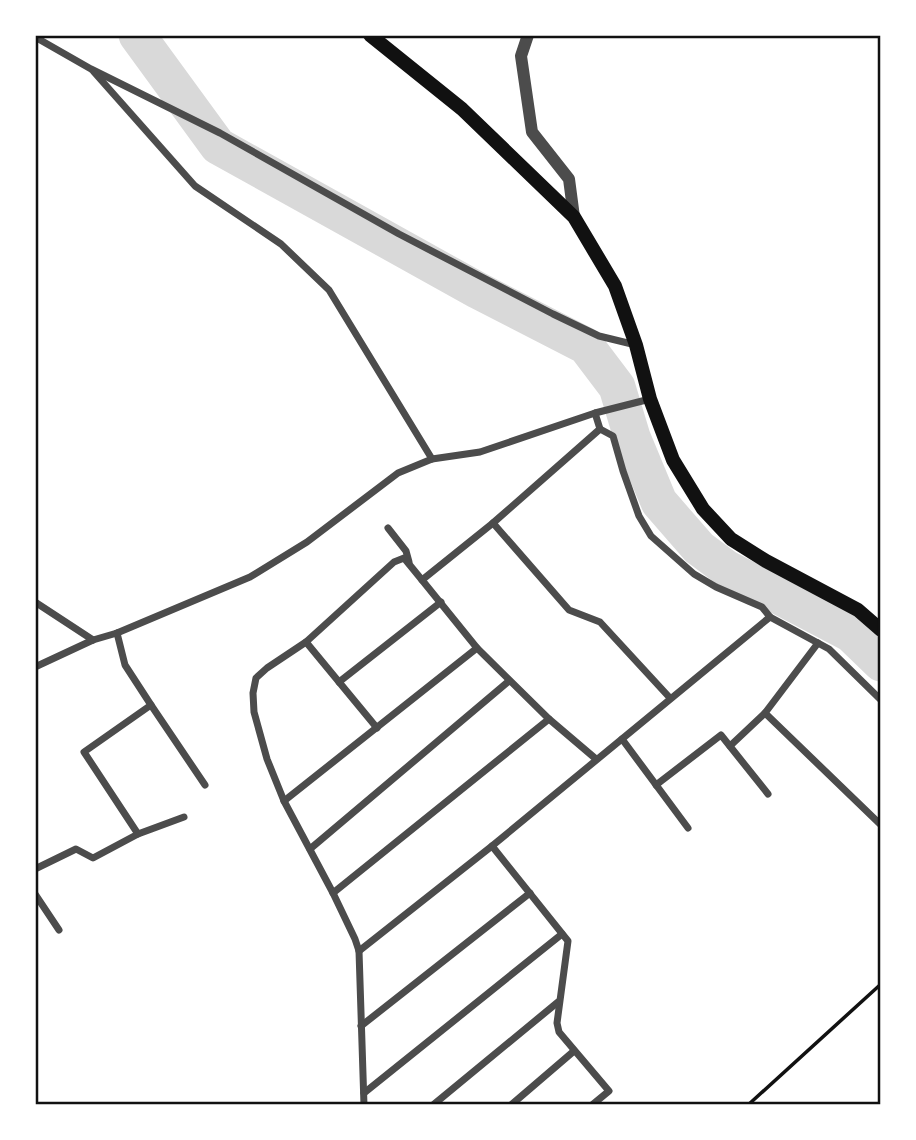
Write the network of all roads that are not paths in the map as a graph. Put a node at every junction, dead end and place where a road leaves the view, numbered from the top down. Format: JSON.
{"nodes":[{"id":1,"x":370,"y":35,"type":"edge"},
{"id":2,"x":528,"y":35,"type":"edge"},
{"id":3,"x":35,"y":37,"type":"edge"},
{"id":4,"x":91,"y":69,"type":"junction"},
{"id":5,"x":573,"y":216,"type":"junction"},
{"id":6,"x":636,"y":345,"type":"junction"},
{"id":7,"x":649,"y":399,"type":"junction"},
{"id":8,"x":595,"y":414,"type":"junction"},
{"id":9,"x":600,"y":429,"type":"junction"},
{"id":10,"x":432,"y":459,"type":"junction"},
{"id":11,"x":493,"y":523,"type":"junction"},
{"id":12,"x":388,"y":528,"type":"dead end"},
{"id":13,"x":410,"y":565,"type":"junction"},
{"id":14,"x":422,"y":580,"type":"junction"},
{"id":15,"x":35,"y":601,"type":"edge"},
{"id":16,"x":441,"y":603,"type":"junction"},
{"id":17,"x":770,"y":617,"type":"junction"},
{"id":18,"x":881,"y":630,"type":"edge"},
{"id":19,"x":117,"y":633,"type":"junction"},
{"id":20,"x":93,"y":640,"type":"junction"},
{"id":21,"x":306,"y":642,"type":"junction"},
{"id":22,"x":818,"y":643,"type":"junction"},
{"id":23,"x":477,"y":648,"type":"junction"},
{"id":24,"x":35,"y":667,"type":"edge"},
{"id":25,"x":509,"y":681,"type":"junction"},
{"id":26,"x":339,"y":682,"type":"junction"},
{"id":27,"x":670,"y":698,"type":"junction"},
{"id":28,"x":881,"y":700,"type":"edge"},
{"id":29,"x":151,"y":705,"type":"junction"},
{"id":30,"x":765,"y":713,"type":"junction"},
{"id":31,"x":549,"y":719,"type":"junction"},
{"id":32,"x":377,"y":728,"type":"junction"},
{"id":33,"x":622,"y":738,"type":"junction"},
{"id":34,"x":730,"y":746,"type":"junction"},
{"id":35,"x":596,"y":759,"type":"junction"},
{"id":36,"x":205,"y":785,"type":"dead end"},
{"id":37,"x":656,"y":785,"type":"junction"},
{"id":38,"x":768,"y":794,"type":"dead end"},
{"id":39,"x":284,"y":801,"type":"junction"},
{"id":40,"x":184,"y":817,"type":"dead end"},
{"id":41,"x":881,"y":825,"type":"edge"},
{"id":42,"x":688,"y":828,"type":"dead end"},
{"id":43,"x":138,"y":834,"type":"junction"},
{"id":44,"x":492,"y":846,"type":"junction"},
{"id":45,"x":310,"y":849,"type":"junction"},
{"id":46,"x":35,"y":869,"type":"edge"},
{"id":47,"x":333,"y":893,"type":"junction"},
{"id":48,"x":530,"y":893,"type":"junction"},
{"id":49,"x":35,"y":894,"type":"edge"},
{"id":50,"x":59,"y":930,"type":"dead end"},
{"id":51,"x":562,"y":934,"type":"junction"},
{"id":52,"x":359,"y":951,"type":"junction"},
{"id":53,"x":558,"y":1002,"type":"junction"},
{"id":54,"x":361,"y":1026,"type":"junction"},
{"id":55,"x":574,"y":1051,"type":"junction"},
{"id":56,"x":364,"y":1093,"type":"junction"},
{"id":57,"x":364,"y":1105,"type":"edge"},
{"id":58,"x":433,"y":1105,"type":"edge"},
{"id":59,"x":511,"y":1105,"type":"edge"},
{"id":60,"x":592,"y":1105,"type":"edge"}],
"edges":[{"from":1,"to":5,"type":"main road"},
{"from":2,"to":5,"type":"street"},
{"from":3,"to":4,"type":"street"},
{"from":4,"to":6,"type":"street"},
{"from":4,"to":10,"type":"street"},
{"from":5,"to":6,"type":"main road"},
{"from":6,"to":7,"type":"main road"},
{"from":7,"to":8,"type":"street"},
{"from":7,"to":18,"type":"main road"},
{"from":8,"to":9,"type":"street"},
{"from":8,"to":10,"type":"street"},
{"from":9,"to":11,"type":"street"},
{"from":9,"to":17,"type":"street"},
{"from":10,"to":19,"type":"street"},
{"from":11,"to":14,"type":"street"},
{"from":11,"to":27,"type":"street"},
{"from":12,"to":13,"type":"street"},
{"from":13,"to":14,"type":"street"},
{"from":13,"to":21,"type":"street"},
{"from":14,"to":16,"type":"street"},
{"from":15,"to":20,"type":"street"},
{"from":16,"to":23,"type":"street"},
{"from":16,"to":26,"type":"street"},
{"from":17,"to":22,"type":"street"},
{"from":17,"to":27,"type":"street"},
{"from":19,"to":20,"type":"street"},
{"from":19,"to":29,"type":"street"},
{"from":20,"to":24,"type":"street"},
{"from":21,"to":26,"type":"street"},
{"from":21,"to":39,"type":"street"},
{"from":22,"to":28,"type":"street"},
{"from":22,"to":30,"type":"street"},
{"from":23,"to":25,"type":"street"},
{"from":23,"to":32,"type":"street"},
{"from":25,"to":31,"type":"street"},
{"from":25,"to":45,"type":"street"},
{"from":26,"to":32,"type":"street"},
{"from":27,"to":33,"type":"street"},
{"from":29,"to":36,"type":"street"},
{"from":29,"to":43,"type":"street"},
{"from":30,"to":34,"type":"street"},
{"from":30,"to":41,"type":"street"},
{"from":31,"to":35,"type":"street"},
{"from":31,"to":47,"type":"street"},
{"from":32,"to":39,"type":"street"},
{"from":33,"to":35,"type":"street"},
{"from":33,"to":37,"type":"street"},
{"from":34,"to":37,"type":"street"},
{"from":34,"to":38,"type":"street"},
{"from":35,"to":44,"type":"street"},
{"from":37,"to":42,"type":"street"},
{"from":39,"to":45,"type":"street"},
{"from":40,"to":43,"type":"street"},
{"from":43,"to":46,"type":"street"},
{"from":44,"to":48,"type":"street"},
{"from":44,"to":52,"type":"street"},
{"from":45,"to":47,"type":"street"},
{"from":47,"to":52,"type":"street"},
{"from":48,"to":51,"type":"street"},
{"from":48,"to":54,"type":"street"},
{"from":49,"to":50,"type":"street"},
{"from":51,"to":53,"type":"street"},
{"from":51,"to":56,"type":"street"},
{"from":52,"to":54,"type":"street"},
{"from":53,"to":55,"type":"street"},
{"from":53,"to":58,"type":"street"},
{"from":54,"to":56,"type":"street"},
{"from":55,"to":59,"type":"street"},
{"from":55,"to":60,"type":"street"},
{"from":56,"to":57,"type":"street"}]}
